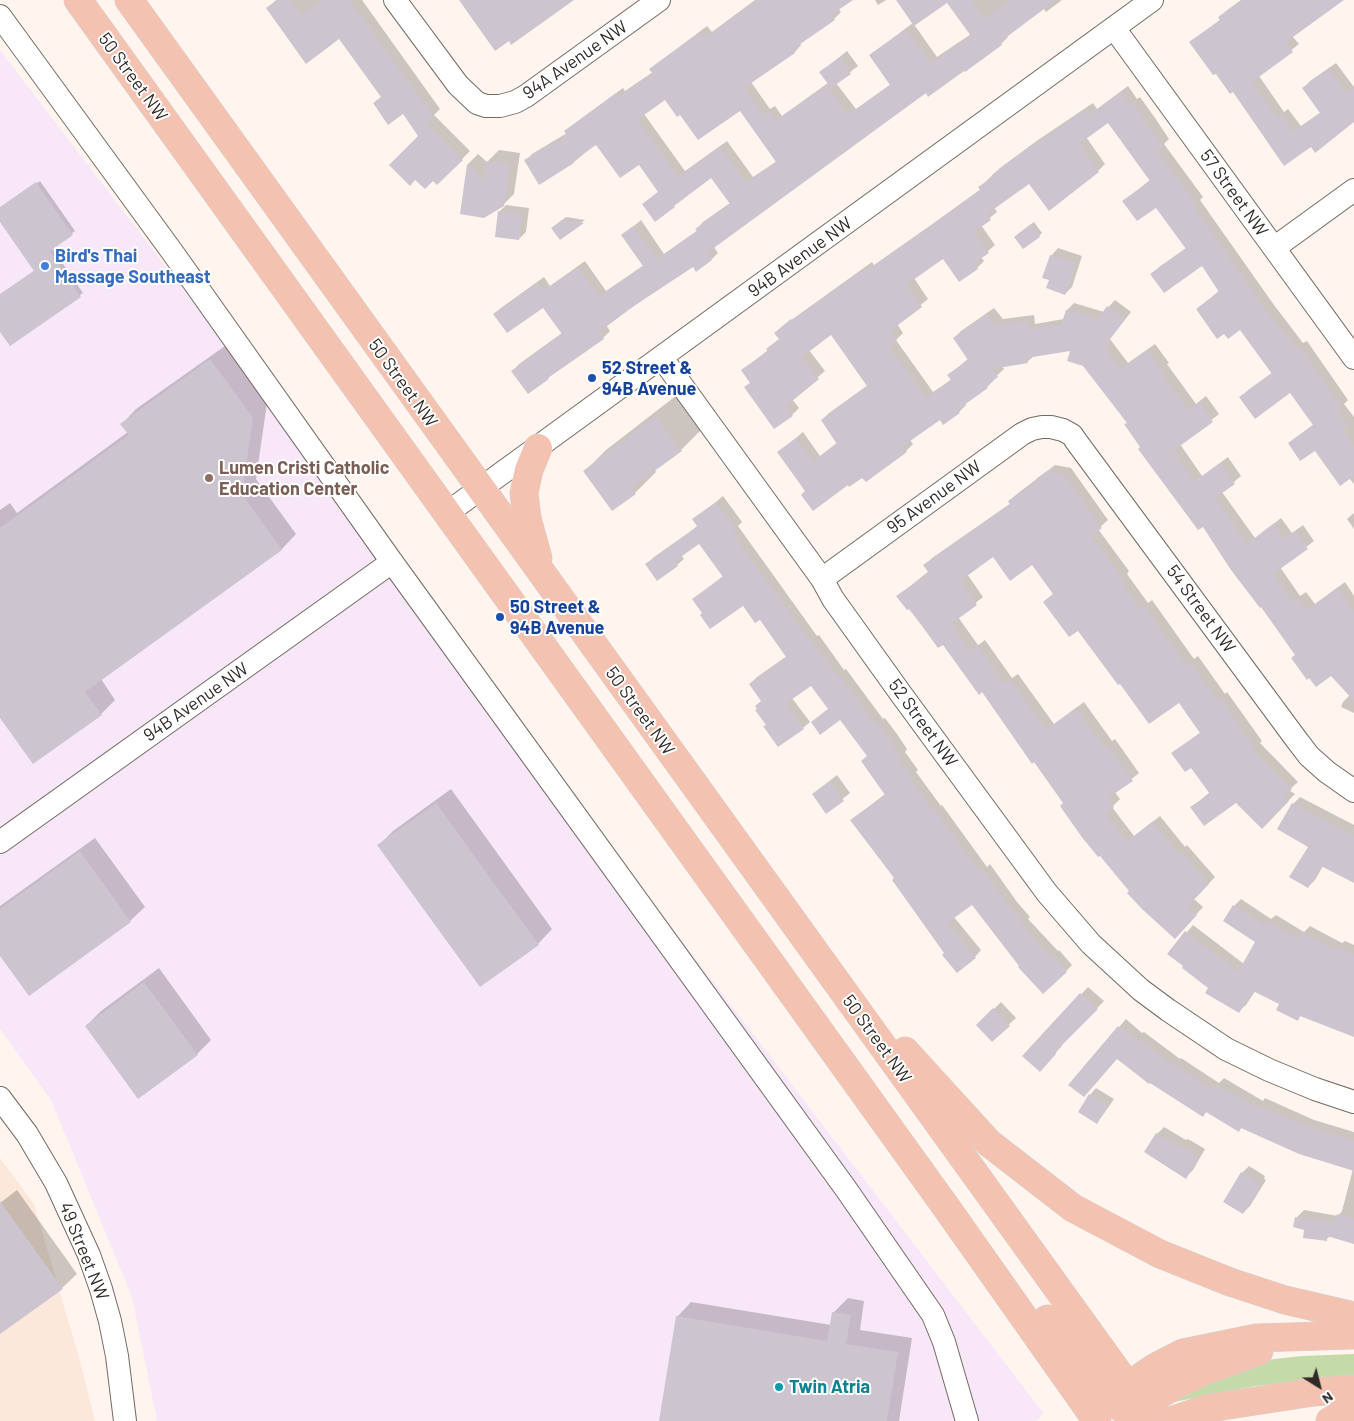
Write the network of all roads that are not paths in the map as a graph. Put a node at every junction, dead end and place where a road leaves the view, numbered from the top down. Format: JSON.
{"nodes":[{"id":1,"x":78,"y":0,"type":"edge"},
{"id":2,"x":129,"y":0,"type":"edge"},
{"id":3,"x":395,"y":0,"type":"edge"},
{"id":4,"x":659,"y":0,"type":"edge"},
{"id":5,"x":1152,"y":0,"type":"edge"},
{"id":6,"x":0,"y":16,"type":"edge"},
{"id":7,"x":1114,"y":28,"type":"junction"},
{"id":8,"x":1354,"y":190,"type":"edge"},
{"id":9,"x":1274,"y":248,"type":"junction"},
{"id":10,"x":662,"y":358,"type":"junction"},
{"id":11,"x":1354,"y":358,"type":"edge"},
{"id":12,"x":1051,"y":427,"type":"joint"},
{"id":13,"x":538,"y":448,"type":"junction"},
{"id":14,"x":480,"y":490,"type":"junction"},
{"id":15,"x":447,"y":514,"type":"junction"},
{"id":16,"x":392,"y":562,"type":"junction"},
{"id":17,"x":544,"y":579,"type":"junction"},
{"id":18,"x":822,"y":579,"type":"junction"},
{"id":19,"x":1354,"y":791,"type":"edge"},
{"id":20,"x":0,"y":842,"type":"edge"},
{"id":21,"x":800,"y":933,"type":"junction"},
{"id":22,"x":0,"y":1098,"type":"edge"},
{"id":23,"x":1354,"y":1102,"type":"edge"},
{"id":24,"x":1354,"y":1316,"type":"edge"},
{"id":25,"x":1354,"y":1335,"type":"edge"},
{"id":26,"x":1354,"y":1389,"type":"edge"},
{"id":27,"x":1354,"y":1409,"type":"edge"},
{"id":28,"x":1124,"y":1412,"type":"edge"},
{"id":29,"x":125,"y":1421,"type":"edge"},
{"id":30,"x":967,"y":1421,"type":"edge"},
{"id":31,"x":1170,"y":1421,"type":"edge"},
{"id":32,"x":1330,"y":1421,"type":"edge"}],
"edges":[{"from":1,"to":15,"type":"main road","name":"50 Street NW"},
{"from":2,"to":14,"type":"main road","name":"50 Street NW"},
{"from":3,"to":4,"type":"street","name":"94A Avenue NW"},
{"from":5,"to":7,"type":"street","name":"94B Avenue NW"},
{"from":6,"to":16,"type":"street"},
{"from":7,"to":9,"type":"street","name":"57 Street NW"},
{"from":7,"to":10,"type":"street","name":"94B Avenue NW"},
{"from":8,"to":9,"type":"street"},
{"from":9,"to":11,"type":"street","name":"57 Street NW"},
{"from":10,"to":13,"type":"street","name":"94B Avenue NW"},
{"from":10,"to":18,"type":"street","name":"52 Street NW"},
{"from":12,"to":18,"type":"street","name":"95 Avenue NW"},
{"from":12,"to":19,"type":"street","name":"54 Street NW"},
{"from":13,"to":14,"type":"street","name":"94B Avenue NW"},
{"from":13,"to":17,"type":"main road"},
{"from":14,"to":15,"type":"street","name":"94B Avenue NW"},
{"from":14,"to":17,"type":"main road","name":"50 Street NW"},
{"from":15,"to":28,"type":"main road","name":"50 Street NW"},
{"from":16,"to":20,"type":"street","name":"94B Avenue NW"},
{"from":16,"to":30,"type":"street"},
{"from":17,"to":21,"type":"main road","name":"50 Street NW"},
{"from":18,"to":23,"type":"street","name":"52 Street NW"},
{"from":21,"to":24,"type":"main road"},
{"from":21,"to":28,"type":"main road","name":"50 Street NW"},
{"from":22,"to":29,"type":"street","name":"49 Street NW"},
{"from":25,"to":28,"type":"main road"},
{"from":26,"to":31,"type":"main road"},
{"from":27,"to":32,"type":"main road"}]}
